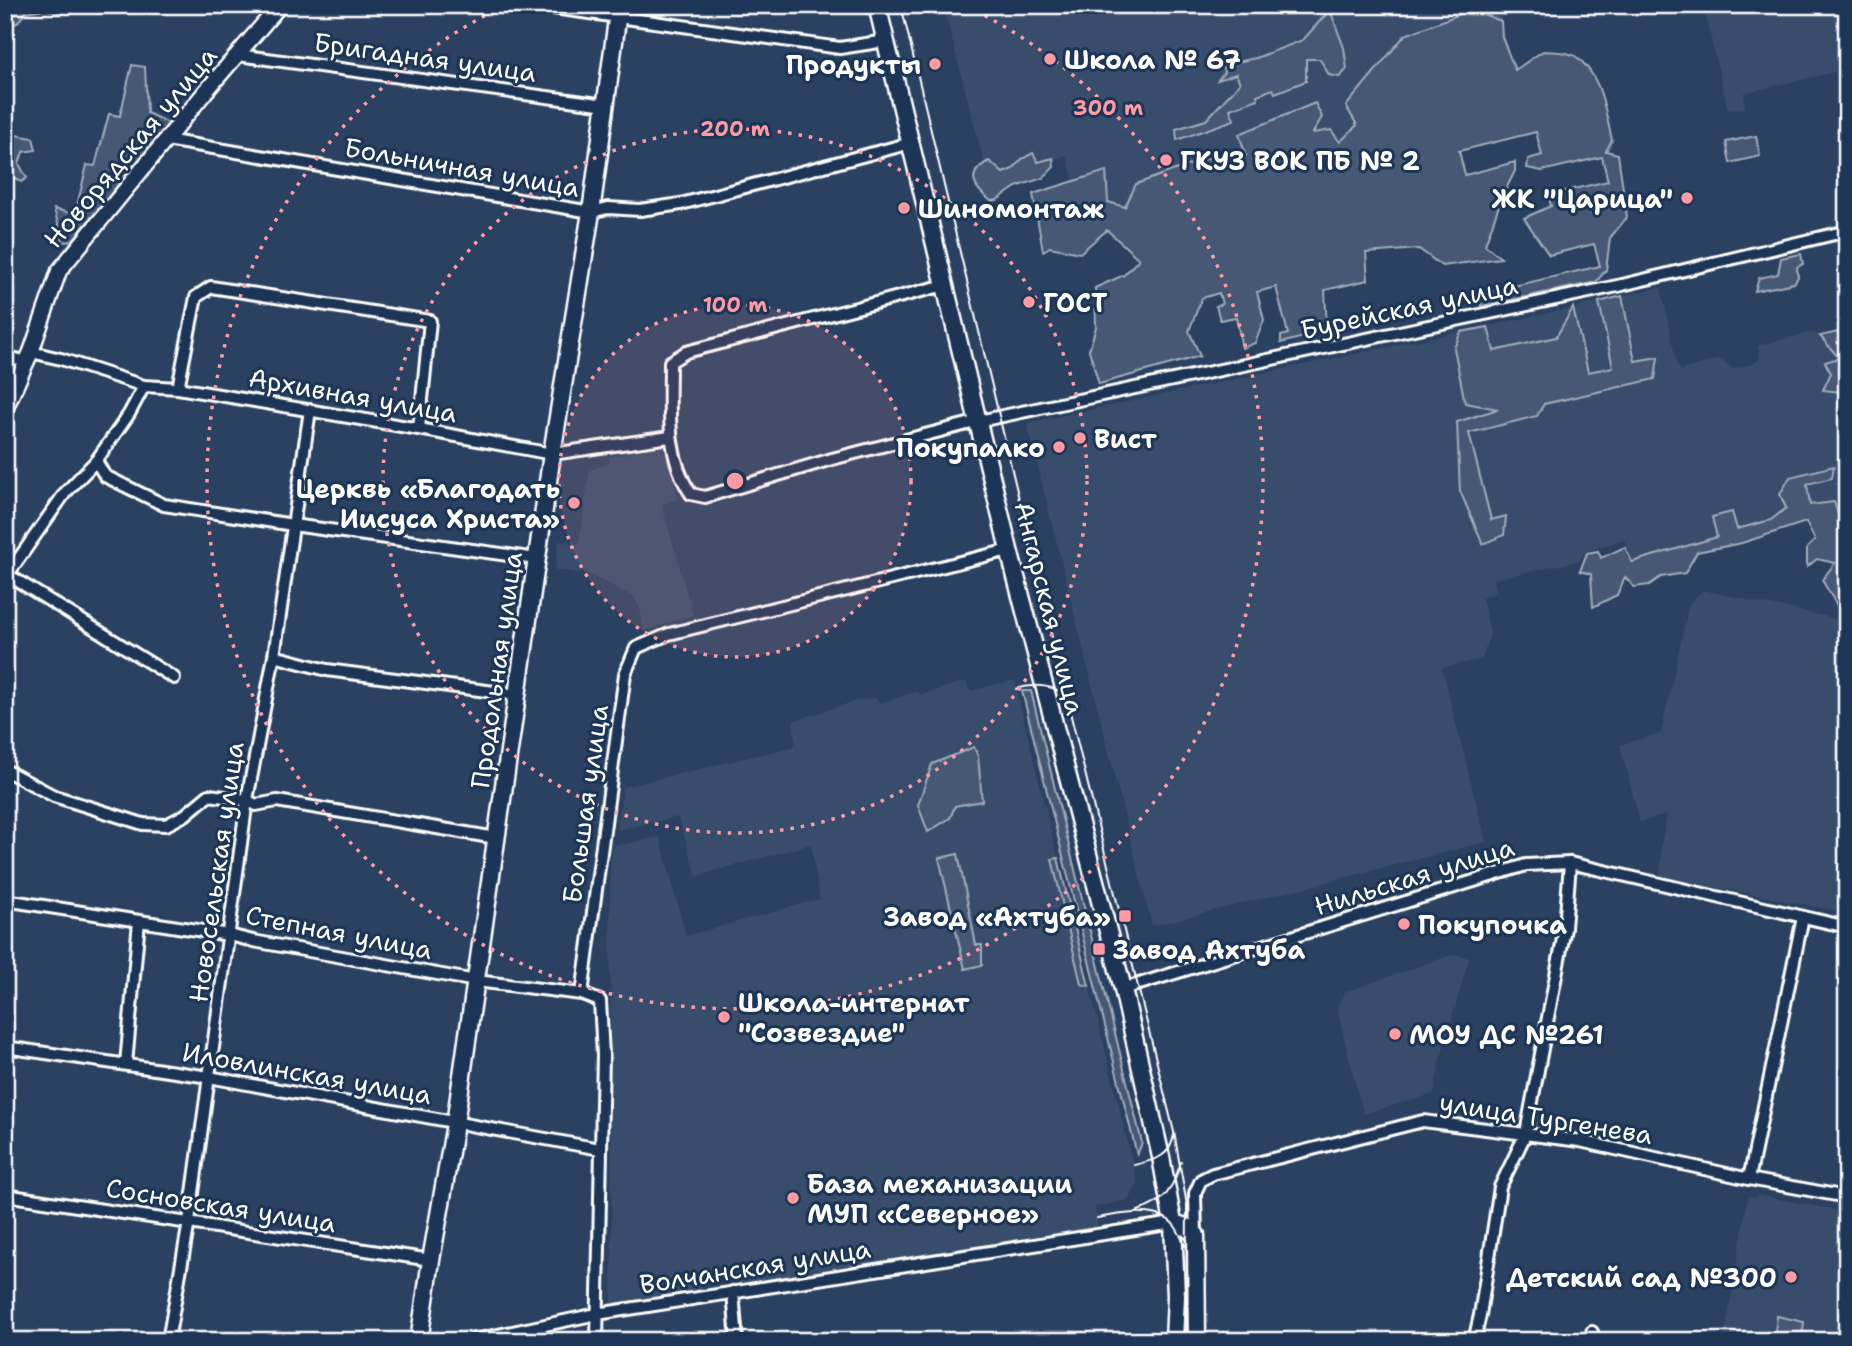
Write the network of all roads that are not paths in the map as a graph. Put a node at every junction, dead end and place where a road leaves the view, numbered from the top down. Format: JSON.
{"nodes":[{"id":1,"x":280,"y":5,"type":"edge"},
{"id":2,"x":532,"y":5,"type":"edge"},
{"id":3,"x":877,"y":5,"type":"edge"},
{"id":4,"x":618,"y":12,"type":"edge"},
{"id":5,"x":885,"y":41,"type":"junction"},
{"id":6,"x":238,"y":55,"type":"junction"},
{"id":7,"x":606,"y":105,"type":"junction"},
{"id":8,"x":166,"y":140,"type":"junction"},
{"id":9,"x":911,"y":143,"type":"junction"},
{"id":10,"x":591,"y":212,"type":"junction"},
{"id":11,"x":1847,"y":231,"type":"edge"},
{"id":12,"x":945,"y":285,"type":"junction"},
{"id":13,"x":5,"y":356,"type":"edge"},
{"id":14,"x":29,"y":357,"type":"junction"},
{"id":15,"x":144,"y":386,"type":"junction"},
{"id":16,"x":178,"y":388,"type":"junction"},
{"id":17,"x":5,"y":410,"type":"edge"},
{"id":18,"x":310,"y":410,"type":"junction"},
{"id":19,"x":979,"y":421,"type":"junction"},
{"id":20,"x":419,"y":429,"type":"junction"},
{"id":21,"x":670,"y":437,"type":"junction"},
{"id":22,"x":552,"y":454,"type":"junction"},
{"id":23,"x":96,"y":461,"type":"junction"},
{"id":24,"x":293,"y":525,"type":"junction"},
{"id":25,"x":1009,"y":550,"type":"junction"},
{"id":26,"x":537,"y":559,"type":"junction"},
{"id":27,"x":7,"y":573,"type":"edge"},
{"id":28,"x":274,"y":656,"type":"junction"},
{"id":29,"x":174,"y":678,"type":"dead end"},
{"id":30,"x":517,"y":695,"type":"junction"},
{"id":31,"x":5,"y":770,"type":"edge"},
{"id":32,"x":247,"y":800,"type":"junction"},
{"id":33,"x":496,"y":838,"type":"junction"},
{"id":34,"x":1570,"y":863,"type":"junction"},
{"id":35,"x":5,"y":900,"type":"edge"},
{"id":36,"x":1804,"y":917,"type":"junction"},
{"id":37,"x":139,"y":921,"type":"junction"},
{"id":38,"x":1847,"y":927,"type":"edge"},
{"id":39,"x":229,"y":935,"type":"junction"},
{"id":40,"x":476,"y":981,"type":"junction"},
{"id":41,"x":1123,"y":989,"type":"junction"},
{"id":42,"x":582,"y":994,"type":"junction"},
{"id":43,"x":5,"y":1046,"type":"edge"},
{"id":44,"x":126,"y":1065,"type":"junction"},
{"id":45,"x":209,"y":1077,"type":"junction"},
{"id":46,"x":455,"y":1124,"type":"junction"},
{"id":47,"x":1526,"y":1133,"type":"junction"},
{"id":48,"x":600,"y":1149,"type":"junction"},
{"id":49,"x":1749,"y":1179,"type":"junction"},
{"id":50,"x":5,"y":1195,"type":"edge"},
{"id":51,"x":1847,"y":1197,"type":"edge"},
{"id":52,"x":188,"y":1222,"type":"junction"},
{"id":53,"x":1188,"y":1227,"type":"junction"},
{"id":54,"x":431,"y":1260,"type":"junction"},
{"id":55,"x":733,"y":1292,"type":"junction"},
{"id":56,"x":597,"y":1314,"type":"junction"},
{"id":57,"x":168,"y":1341,"type":"edge"},
{"id":58,"x":419,"y":1341,"type":"edge"},
{"id":59,"x":470,"y":1341,"type":"edge"},
{"id":60,"x":597,"y":1341,"type":"edge"},
{"id":61,"x":737,"y":1341,"type":"edge"},
{"id":62,"x":1174,"y":1341,"type":"edge"},
{"id":63,"x":1197,"y":1341,"type":"edge"},
{"id":64,"x":1474,"y":1341,"type":"edge"}],
"edges":[{"from":1,"to":6,"type":"street","name":"Новорядская улица"},
{"from":2,"to":4,"type":"street"},
{"from":3,"to":5,"type":"main road","name":"Ангарская улица"},
{"from":4,"to":5,"type":"street"},
{"from":4,"to":7,"type":"main road","name":"Продольная улица"},
{"from":5,"to":9,"type":"main road","name":"Ангарская улица"},
{"from":6,"to":7,"type":"street","name":"Бригадная улица"},
{"from":6,"to":8,"type":"street","name":"Новорядская улица"},
{"from":7,"to":10,"type":"main road","name":"Продольная улица"},
{"from":8,"to":10,"type":"street","name":"Больничная улица"},
{"from":8,"to":14,"type":"street","name":"Новорядская улица"},
{"from":9,"to":10,"type":"street","name":"Больничная улица"},
{"from":9,"to":12,"type":"main road","name":"Ангарская улица"},
{"from":10,"to":22,"type":"main road","name":"Продольная улица"},
{"from":11,"to":19,"type":"street","name":"Бурейская улица"},
{"from":12,"to":19,"type":"main road","name":"Ангарская улица"},
{"from":12,"to":21,"type":"street","name":"Бурейская улица"},
{"from":13,"to":14,"type":"street","name":"Архивная улица"},
{"from":14,"to":15,"type":"street","name":"Архивная улица"},
{"from":14,"to":17,"type":"street","name":"Новорядская улица"},
{"from":15,"to":16,"type":"street","name":"Архивная улица"},
{"from":15,"to":23,"type":"street"},
{"from":16,"to":18,"type":"street","name":"Архивная улица"},
{"from":16,"to":20,"type":"street"},
{"from":18,"to":20,"type":"street","name":"Архивная улица"},
{"from":18,"to":24,"type":"street","name":"Новосельская улица"},
{"from":19,"to":21,"type":"street","name":"Бурейская улица"},
{"from":19,"to":25,"type":"main road","name":"Ангарская улица"},
{"from":20,"to":22,"type":"street","name":"Архивная улица"},
{"from":21,"to":22,"type":"street","name":"Архивная улица"},
{"from":22,"to":26,"type":"main road","name":"Продольная улица"},
{"from":23,"to":24,"type":"street"},
{"from":23,"to":27,"type":"street"},
{"from":24,"to":26,"type":"street"},
{"from":24,"to":28,"type":"street","name":"Новосельская улица"},
{"from":25,"to":41,"type":"main road","name":"Ангарская улица"},
{"from":25,"to":42,"type":"street","name":"Большая улица"},
{"from":26,"to":30,"type":"main road","name":"Продольная улица"},
{"from":27,"to":29,"type":"street"},
{"from":28,"to":30,"type":"street"},
{"from":28,"to":32,"type":"street","name":"Новосельская улица"},
{"from":30,"to":33,"type":"main road","name":"Продольная улица"},
{"from":31,"to":32,"type":"street"},
{"from":32,"to":33,"type":"street"},
{"from":32,"to":39,"type":"street","name":"Новосельская улица"},
{"from":33,"to":40,"type":"main road","name":"Продольная улица"},
{"from":34,"to":36,"type":"street","name":"Нильская улица"},
{"from":34,"to":41,"type":"street","name":"Нильская улица"},
{"from":34,"to":47,"type":"street"},
{"from":35,"to":37,"type":"street","name":"Степная улица"},
{"from":36,"to":38,"type":"street","name":"Нильская улица"},
{"from":36,"to":49,"type":"street"},
{"from":37,"to":39,"type":"street","name":"Степная улица"},
{"from":37,"to":44,"type":"street"},
{"from":39,"to":40,"type":"street","name":"Степная улица"},
{"from":39,"to":45,"type":"street","name":"Новосельская улица"},
{"from":40,"to":42,"type":"street","name":"Степная улица"},
{"from":40,"to":46,"type":"main road","name":"Продольная улица"},
{"from":41,"to":53,"type":"main road","name":"Ангарская улица"},
{"from":42,"to":48,"type":"street"},
{"from":43,"to":44,"type":"street","name":"Иловлинская улица"},
{"from":44,"to":45,"type":"street","name":"Иловлинская улица"},
{"from":45,"to":46,"type":"street","name":"Иловлинская улица"},
{"from":45,"to":52,"type":"street","name":"Новосельская улица"},
{"from":46,"to":48,"type":"street","name":"Иловлинская улица"},
{"from":46,"to":54,"type":"main road","name":"Продольная улица"},
{"from":47,"to":49,"type":"street","name":"улица Тургенева"},
{"from":47,"to":53,"type":"street","name":"улица Тургенева"},
{"from":47,"to":64,"type":"street"},
{"from":48,"to":56,"type":"street"},
{"from":49,"to":51,"type":"street","name":"улица Тургенева"},
{"from":50,"to":52,"type":"street","name":"Сосновская улица"},
{"from":52,"to":54,"type":"street","name":"Сосновская улица"},
{"from":52,"to":57,"type":"street","name":"Новосельская улица"},
{"from":53,"to":55,"type":"street","name":"Волчанская улица"},
{"from":53,"to":62,"type":"main road","name":"Ангарская улица"},
{"from":53,"to":63,"type":"main road","name":"Ангарская улица"},
{"from":54,"to":58,"type":"main road","name":"Продольная улица"},
{"from":55,"to":56,"type":"street","name":"Волчанская улица"},
{"from":55,"to":61,"type":"street"},
{"from":56,"to":59,"type":"street","name":"Волчанская улица"},
{"from":56,"to":60,"type":"street"}]}
